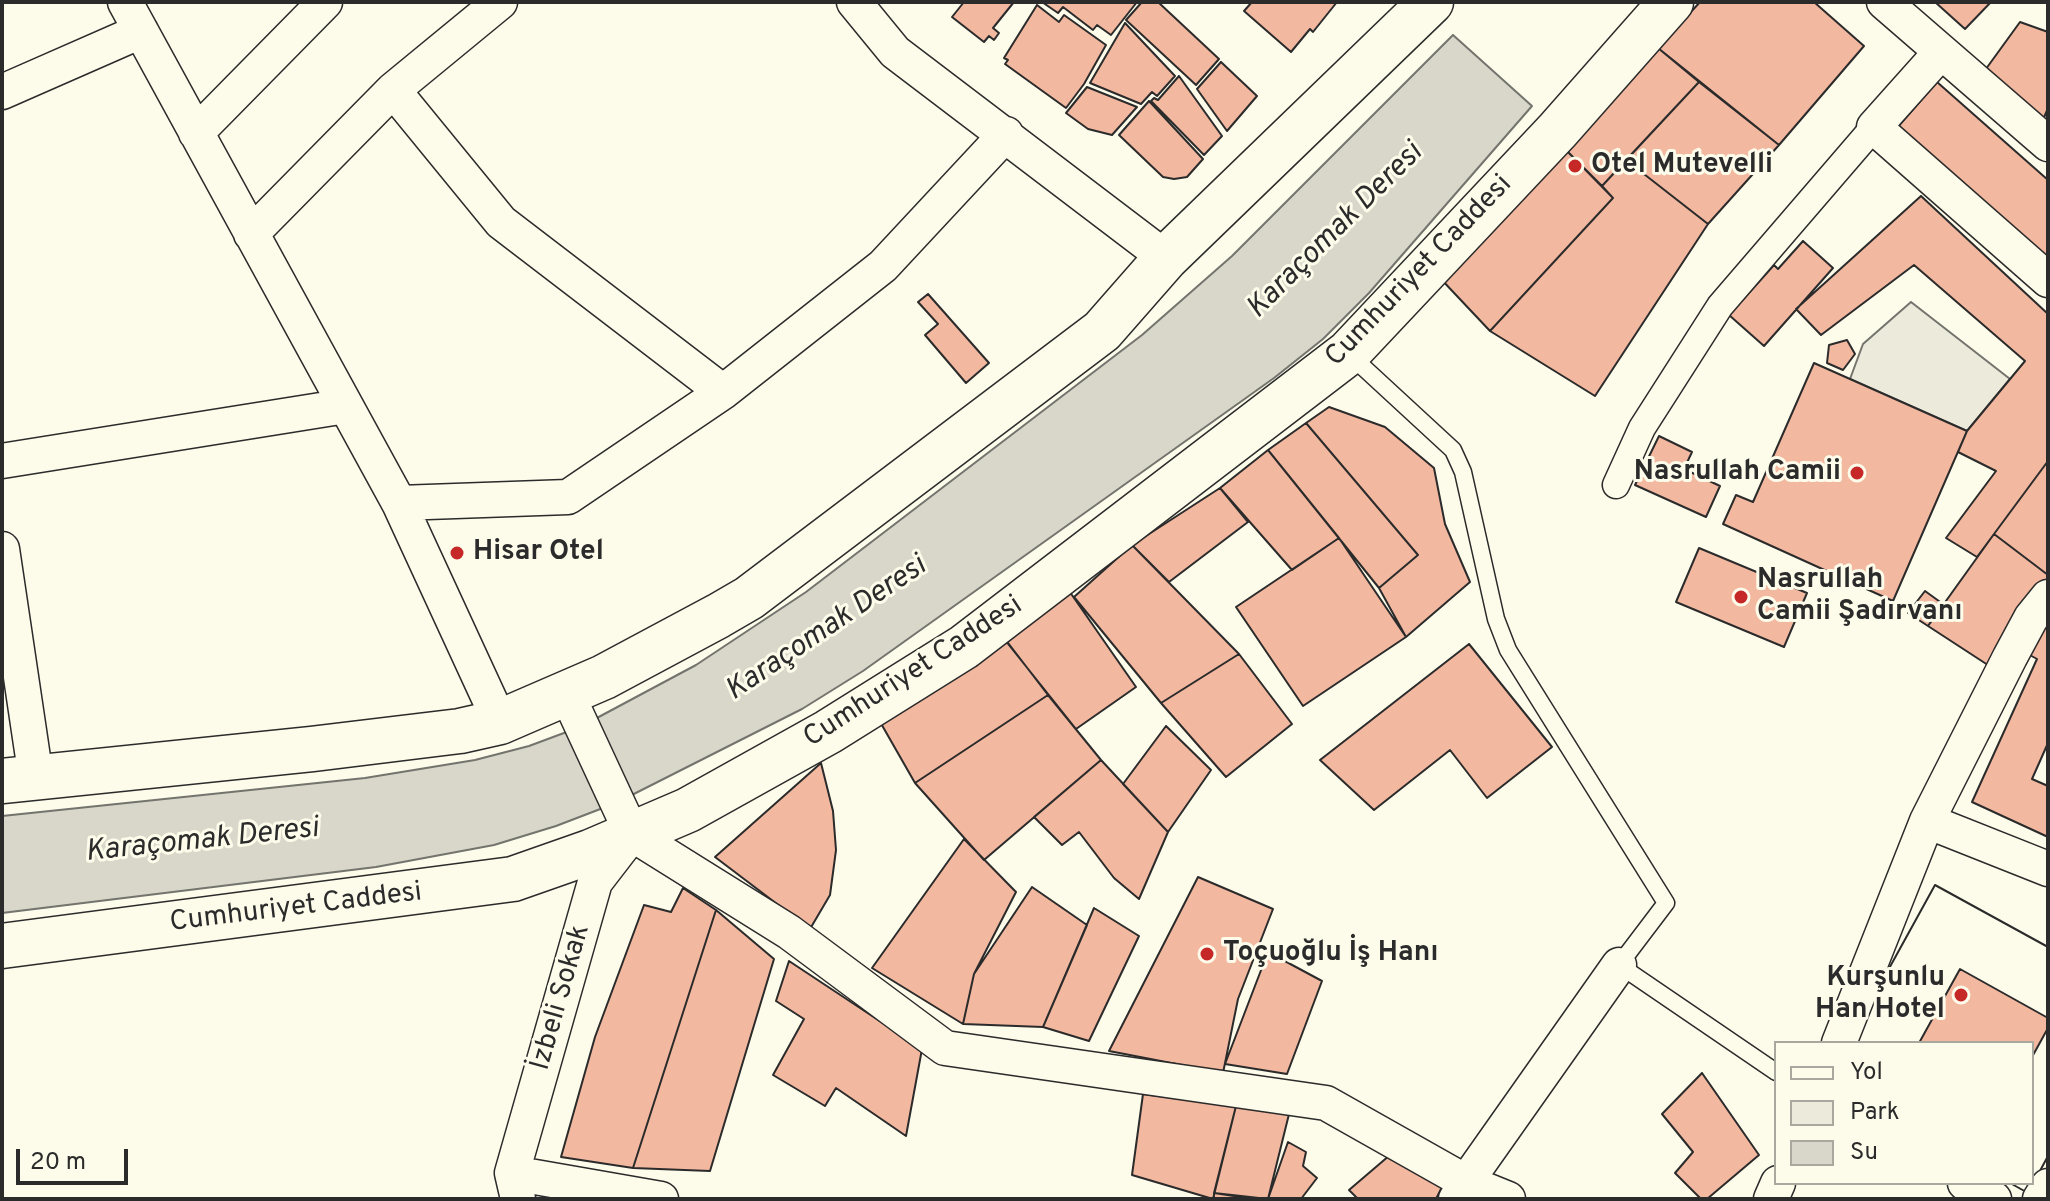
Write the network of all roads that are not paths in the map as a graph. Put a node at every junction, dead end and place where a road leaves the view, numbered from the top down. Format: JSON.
{"nodes":[{"id":1,"x":325,"y":2,"type":"edge"},
{"id":2,"x":500,"y":2,"type":"edge"},
{"id":3,"x":854,"y":2,"type":"edge"},
{"id":4,"x":1431,"y":2,"type":"edge"},
{"id":5,"x":1671,"y":2,"type":"edge"},
{"id":6,"x":1884,"y":2,"type":"edge"},
{"id":7,"x":133,"y":16,"type":"edge"},
{"id":8,"x":1941,"y":52,"type":"junction"},
{"id":9,"x":393,"y":90,"type":"junction"},
{"id":10,"x":2,"y":92,"type":"edge"},
{"id":11,"x":1874,"y":127,"type":"junction"},
{"id":12,"x":196,"y":133,"type":"junction"},
{"id":13,"x":1006,"y":134,"type":"junction"},
{"id":14,"x":2048,"y":144,"type":"edge"},
{"id":15,"x":251,"y":234,"type":"junction"},
{"id":16,"x":1166,"y":258,"type":"junction"},
{"id":17,"x":2048,"y":280,"type":"edge"},
{"id":18,"x":1348,"y":353,"type":"junction"},
{"id":19,"x":723,"y":392,"type":"junction"},
{"id":20,"x":346,"y":406,"type":"junction"},
{"id":21,"x":2,"y":461,"type":"edge"},
{"id":22,"x":1616,"y":485,"type":"dead end"},
{"id":23,"x":399,"y":503,"type":"junction"},
{"id":24,"x":2,"y":549,"type":"edge"},
{"id":25,"x":2048,"y":597,"type":"edge"},
{"id":26,"x":567,"y":694,"type":"junction"},
{"id":27,"x":500,"y":722,"type":"junction"},
{"id":28,"x":19,"y":780,"type":"edge"},
{"id":29,"x":1927,"y":821,"type":"junction"},
{"id":30,"x":632,"y":834,"type":"junction"},
{"id":31,"x":2048,"y":869,"type":"edge"},
{"id":32,"x":2,"y":946,"type":"edge"},
{"id":33,"x":1619,"y":965,"type":"junction"},
{"id":34,"x":1840,"y":1041,"type":"edge"},
{"id":35,"x":1774,"y":1071,"type":"edge"},
{"id":36,"x":1969,"y":1185,"type":"edge"},
{"id":37,"x":515,"y":1186,"type":"edge"},
{"id":38,"x":2048,"y":1186,"type":"edge"},
{"id":39,"x":1461,"y":1190,"type":"edge"},
{"id":40,"x":661,"y":1199,"type":"edge"},
{"id":41,"x":1508,"y":1199,"type":"edge"},
{"id":42,"x":1994,"y":1199,"type":"edge"},
{"id":43,"x":2040,"y":1199,"type":"edge"}],
"edges":[{"from":1,"to":12,"type":"street"},
{"from":2,"to":9,"type":"street"},
{"from":3,"to":13,"type":"street"},
{"from":4,"to":16,"type":"main road"},
{"from":5,"to":18,"type":"main road","name":"Cumhuriyet Caddesi"},
{"from":6,"to":8,"type":"street"},
{"from":7,"to":10,"type":"street"},
{"from":7,"to":12,"type":"street"},
{"from":8,"to":11,"type":"street"},
{"from":8,"to":14,"type":"street"},
{"from":9,"to":15,"type":"street"},
{"from":9,"to":19,"type":"street"},
{"from":11,"to":17,"type":"street"},
{"from":11,"to":22,"type":"street"},
{"from":12,"to":15,"type":"street"},
{"from":13,"to":16,"type":"street"},
{"from":13,"to":19,"type":"street"},
{"from":15,"to":20,"type":"street"},
{"from":16,"to":26,"type":"main road"},
{"from":18,"to":30,"type":"main road","name":"Cumhuriyet Caddesi"},
{"from":18,"to":33,"type":"lane"},
{"from":19,"to":23,"type":"street"},
{"from":20,"to":21,"type":"street"},
{"from":20,"to":23,"type":"street"},
{"from":23,"to":27,"type":"street"},
{"from":24,"to":28,"type":"street"},
{"from":25,"to":29,"type":"street"},
{"from":26,"to":27,"type":"main road"},
{"from":26,"to":30,"type":"street"},
{"from":27,"to":28,"type":"main road"},
{"from":29,"to":31,"type":"street"},
{"from":29,"to":34,"type":"street"},
{"from":30,"to":32,"type":"main road","name":"Cumhuriyet Caddesi"},
{"from":30,"to":37,"type":"street","name":"İzbeli Sokak"},
{"from":30,"to":39,"type":"street"},
{"from":33,"to":35,"type":"lane"},
{"from":33,"to":39,"type":"street"},
{"from":36,"to":42,"type":"street"},
{"from":37,"to":40,"type":"street"},
{"from":38,"to":43,"type":"street"},
{"from":39,"to":41,"type":"street"}]}
